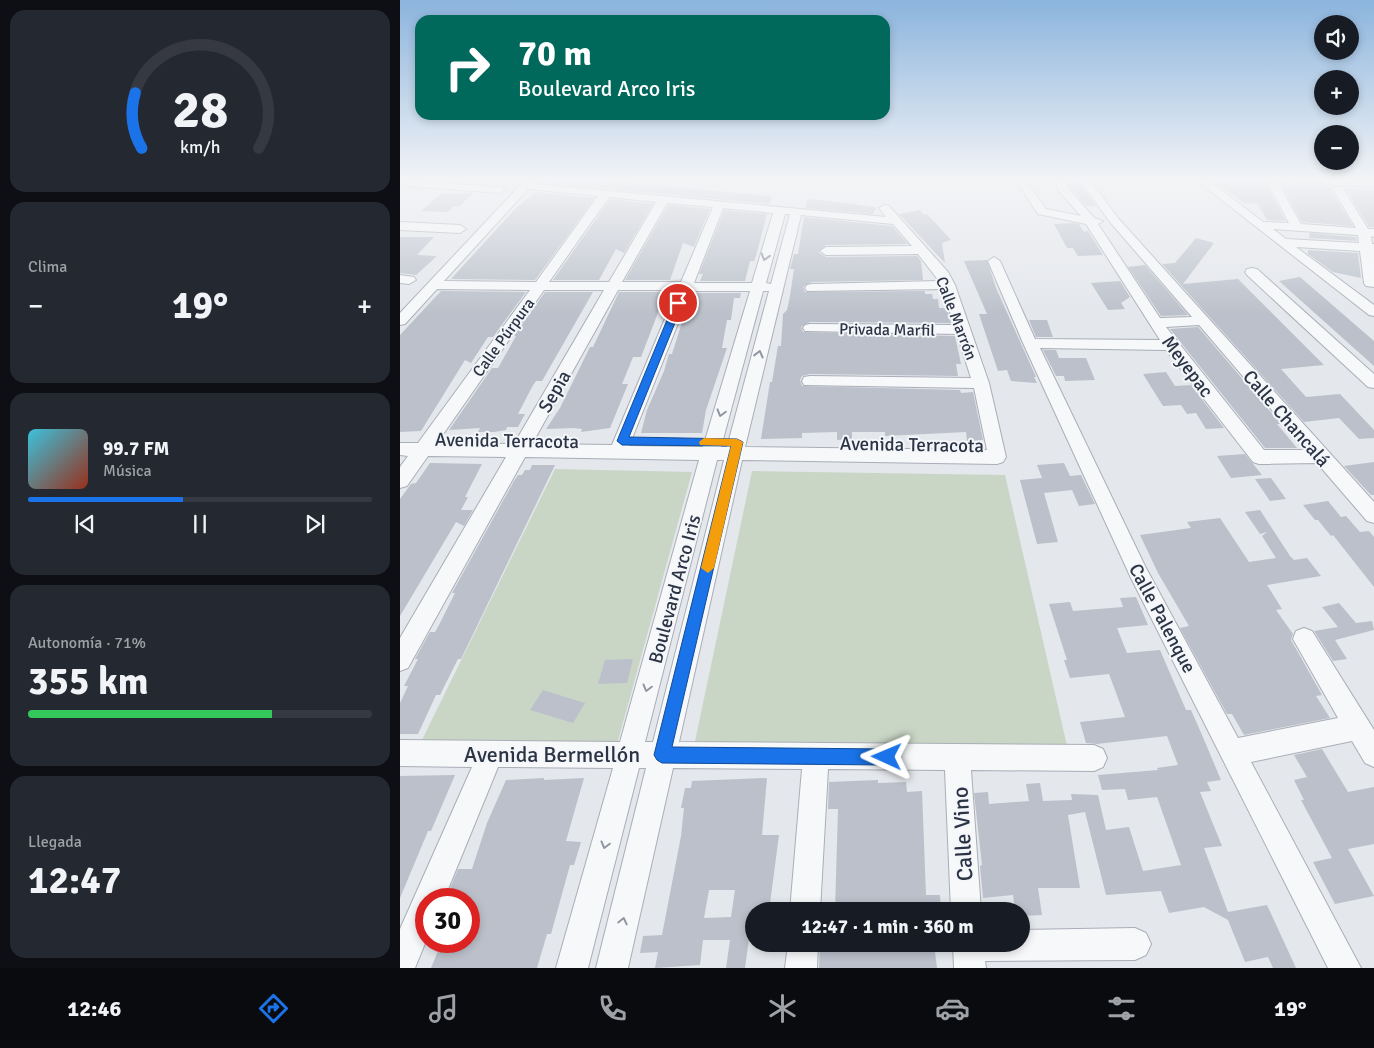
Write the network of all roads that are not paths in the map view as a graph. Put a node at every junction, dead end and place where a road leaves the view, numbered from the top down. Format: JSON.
{"nodes":[{"id":1,"x":490,"y":224,"type":"edge"},
{"id":2,"x":584,"y":224,"type":"edge"},
{"id":3,"x":649,"y":224,"type":"edge"},
{"id":4,"x":711,"y":224,"type":"edge"},
{"id":5,"x":784,"y":224,"type":"edge"},
{"id":6,"x":898,"y":224,"type":"edge"},
{"id":7,"x":1090,"y":224,"type":"edge"},
{"id":8,"x":1118,"y":224,"type":"edge"},
{"id":9,"x":1295,"y":224,"type":"edge"},
{"id":10,"x":1262,"y":225,"type":"joint"},
{"id":11,"x":400,"y":226,"type":"edge"},
{"id":12,"x":1297,"y":227,"type":"junction"},
{"id":13,"x":460,"y":229,"type":"dead end"},
{"id":14,"x":1369,"y":232,"type":"edge"},
{"id":15,"x":1282,"y":242,"type":"junction"},
{"id":16,"x":1371,"y":248,"type":"edge"},
{"id":17,"x":920,"y":250,"type":"junction"},
{"id":18,"x":826,"y":251,"type":"dead end"},
{"id":19,"x":994,"y":261,"type":"dead end"},
{"id":20,"x":1252,"y":272,"type":"dead end"},
{"id":21,"x":1373,"y":283,"type":"edge"},
{"id":22,"x":434,"y":285,"type":"junction"},
{"id":23,"x":540,"y":285,"type":"junction"},
{"id":24,"x":948,"y":285,"type":"junction"},
{"id":25,"x":614,"y":286,"type":"junction"},
{"id":26,"x":686,"y":286,"type":"junction"},
{"id":27,"x":766,"y":287,"type":"junction"},
{"id":28,"x":812,"y":288,"type":"dead end"},
{"id":29,"x":1374,"y":312,"type":"edge"},
{"id":30,"x":400,"y":321,"type":"edge"},
{"id":31,"x":1201,"y":321,"type":"junction"},
{"id":32,"x":1156,"y":323,"type":"junction"},
{"id":33,"x":810,"y":328,"type":"dead end"},
{"id":34,"x":964,"y":330,"type":"junction"},
{"id":35,"x":1030,"y":343,"type":"junction"},
{"id":36,"x":1170,"y":345,"type":"junction"},
{"id":37,"x":810,"y":381,"type":"dead end"},
{"id":38,"x":1374,"y":382,"type":"edge"},
{"id":39,"x":981,"y":383,"type":"junction"},
{"id":40,"x":1374,"y":396,"type":"edge"},
{"id":41,"x":400,"y":439,"type":"edge"},
{"id":42,"x":426,"y":444,"type":"junction"},
{"id":43,"x":995,"y":445,"type":"joint"},
{"id":44,"x":523,"y":446,"type":"junction"},
{"id":45,"x":620,"y":447,"type":"junction"},
{"id":46,"x":712,"y":448,"type":"junction"},
{"id":47,"x":736,"y":448,"type":"junction"},
{"id":48,"x":400,"y":449,"type":"edge"},
{"id":49,"x":1320,"y":456,"type":"junction"},
{"id":50,"x":400,"y":481,"type":"edge"},
{"id":51,"x":1374,"y":516,"type":"edge"},
{"id":52,"x":1304,"y":639,"type":"dead end"},
{"id":53,"x":400,"y":660,"type":"edge"},
{"id":54,"x":1358,"y":727,"type":"junction"},
{"id":55,"x":400,"y":752,"type":"edge"},
{"id":56,"x":1234,"y":752,"type":"junction"},
{"id":57,"x":492,"y":753,"type":"junction"},
{"id":58,"x":630,"y":754,"type":"junction"},
{"id":59,"x":1374,"y":754,"type":"edge"},
{"id":60,"x":662,"y":755,"type":"junction"},
{"id":61,"x":816,"y":756,"type":"junction"},
{"id":62,"x":957,"y":757,"type":"junction"},
{"id":63,"x":1094,"y":758,"type":"dead end"},
{"id":64,"x":434,"y":888,"type":"edge"},
{"id":65,"x":806,"y":902,"type":"edge"},
{"id":66,"x":965,"y":902,"type":"edge"},
{"id":67,"x":415,"y":931,"type":"edge"},
{"id":68,"x":1135,"y":944,"type":"dead end"},
{"id":69,"x":802,"y":952,"type":"edge"},
{"id":70,"x":969,"y":953,"type":"edge"},
{"id":71,"x":400,"y":966,"type":"edge"},
{"id":72,"x":572,"y":968,"type":"edge"},
{"id":73,"x":612,"y":968,"type":"edge"},
{"id":74,"x":801,"y":968,"type":"edge"},
{"id":75,"x":1346,"y":968,"type":"edge"}],
"edges":[{"from":1,"to":22,"type":"street"},
{"from":2,"to":23,"type":"street","name":"Calle Púrpura"},
{"from":3,"to":25,"type":"street","name":"Sepia"},
{"from":4,"to":26,"type":"street"},
{"from":5,"to":27,"type":"street","name":"Boulevard Arco Iris"},
{"from":6,"to":17,"type":"street","name":"Calle Marrón"},
{"from":7,"to":32,"type":"street","name":"Meyepac"},
{"from":8,"to":31,"type":"street","name":"Calle Chancalá"},
{"from":9,"to":12,"type":"street"},
{"from":10,"to":12,"type":"street"},
{"from":10,"to":15,"type":"street"},
{"from":11,"to":13,"type":"street"},
{"from":12,"to":14,"type":"street"},
{"from":14,"to":16,"type":"street"},
{"from":15,"to":16,"type":"street"},
{"from":15,"to":29,"type":"street"},
{"from":16,"to":21,"type":"street"},
{"from":17,"to":18,"type":"street"},
{"from":17,"to":24,"type":"street","name":"Calle Marrón"},
{"from":19,"to":35,"type":"street","name":"Calle Palenque"},
{"from":20,"to":38,"type":"street"},
{"from":22,"to":23,"type":"street"},
{"from":22,"to":30,"type":"street"},
{"from":23,"to":25,"type":"street"},
{"from":23,"to":42,"type":"street","name":"Calle Púrpura"},
{"from":24,"to":28,"type":"street"},
{"from":24,"to":34,"type":"street","name":"Calle Marrón"},
{"from":25,"to":26,"type":"street"},
{"from":25,"to":44,"type":"street","name":"Sepia"},
{"from":26,"to":27,"type":"street"},
{"from":26,"to":45,"type":"street"},
{"from":27,"to":46,"type":"street","name":"Boulevard Arco Iris","one_way":true},
{"from":47,"to":27,"type":"street","name":"Boulevard Arco Iris","one_way":true},
{"from":31,"to":32,"type":"street"},
{"from":31,"to":49,"type":"street","name":"Calle Chancalá"},
{"from":32,"to":36,"type":"street","name":"Meyepac"},
{"from":33,"to":34,"type":"street","name":"Privada Marfil"},
{"from":34,"to":39,"type":"street","name":"Calle Marrón"},
{"from":35,"to":36,"type":"street"},
{"from":35,"to":56,"type":"street","name":"Calle Palenque"},
{"from":36,"to":49,"type":"street","name":"Meyepac"},
{"from":37,"to":39,"type":"street"},
{"from":38,"to":40,"type":"street"},
{"from":39,"to":43,"type":"street","name":"Calle Marrón"},
{"from":41,"to":42,"type":"street","name":"Avenida Terracota"},
{"from":42,"to":44,"type":"street","name":"Avenida Terracota"},
{"from":42,"to":48,"type":"street","name":"Avenida Terracota"},
{"from":42,"to":50,"type":"street","name":"Calle Púrpura"},
{"from":43,"to":47,"type":"street","name":"Avenida Terracota"},
{"from":44,"to":45,"type":"street","name":"Avenida Terracota"},
{"from":44,"to":53,"type":"street","name":"Sepia"},
{"from":45,"to":46,"type":"street","name":"Avenida Terracota"},
{"from":46,"to":47,"type":"street","name":"Avenida Terracota"},
{"from":46,"to":58,"type":"street","name":"Boulevard Arco Iris","one_way":true},
{"from":47,"to":60,"type":"street","name":"Boulevard Arco Iris"},
{"from":49,"to":51,"type":"street","name":"Calle Chancalá"},
{"from":52,"to":54,"type":"street"},
{"from":54,"to":56,"type":"street"},
{"from":54,"to":59,"type":"street"},
{"from":55,"to":57,"type":"street","name":"Avenida Bermellón"},
{"from":56,"to":75,"type":"street","name":"Calle Palenque"},
{"from":57,"to":58,"type":"street","name":"Avenida Bermellón"},
{"from":57,"to":64,"type":"street"},
{"from":58,"to":60,"type":"street","name":"Avenida Bermellón"},
{"from":58,"to":72,"type":"street","name":"Boulevard Arco Iris","one_way":true},
{"from":60,"to":61,"type":"street","name":"Avenida Bermellón"},
{"from":73,"to":60,"type":"street","name":"Boulevard Arco Iris","one_way":true},
{"from":61,"to":62,"type":"street","name":"Avenida Bermellón"},
{"from":61,"to":65,"type":"street"},
{"from":62,"to":63,"type":"street","name":"Avenida Bermellón"},
{"from":62,"to":66,"type":"street","name":"Calle Vino"},
{"from":67,"to":71,"type":"street"},
{"from":68,"to":70,"type":"street"},
{"from":69,"to":74,"type":"street"}]}
